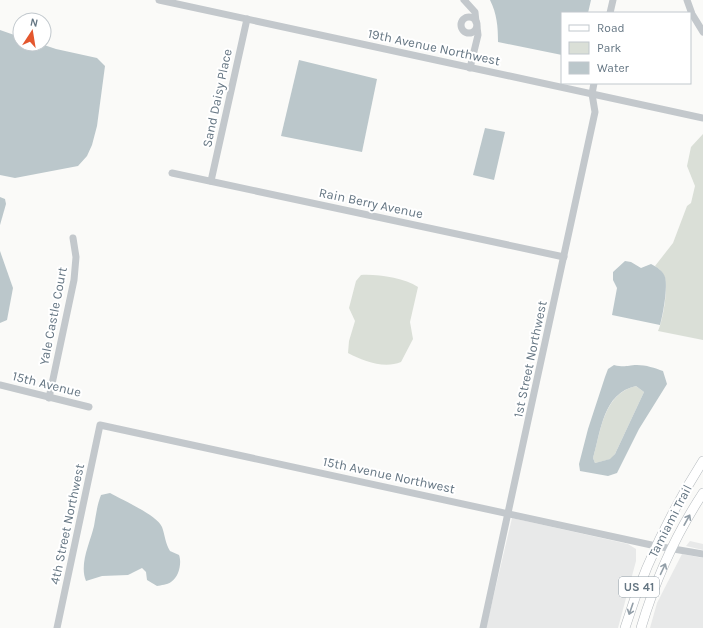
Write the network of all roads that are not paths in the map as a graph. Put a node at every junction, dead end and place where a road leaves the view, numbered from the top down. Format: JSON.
{"nodes":[{"id":1,"x":159,"y":0,"type":"edge"},
{"id":2,"x":613,"y":0,"type":"edge"},
{"id":3,"x":687,"y":0,"type":"edge"},
{"id":4,"x":466,"y":3,"type":"edge"},
{"id":5,"x":610,"y":12,"type":"edge"},
{"id":6,"x":247,"y":19,"type":"junction"},
{"id":7,"x":465,"y":19,"type":"junction"},
{"id":8,"x":477,"y":24,"type":"junction"},
{"id":9,"x":703,"y":32,"type":"edge"},
{"id":10,"x":468,"y":33,"type":"junction"},
{"id":11,"x":475,"y":44,"type":"junction"},
{"id":12,"x":470,"y":68,"type":"junction"},
{"id":13,"x":594,"y":84,"type":"edge"},
{"id":14,"x":592,"y":94,"type":"junction"},
{"id":15,"x":703,"y":118,"type":"edge"},
{"id":16,"x":172,"y":173,"type":"dead end"},
{"id":17,"x":211,"y":181,"type":"junction"},
{"id":18,"x":73,"y":238,"type":"dead end"},
{"id":19,"x":564,"y":257,"type":"junction"},
{"id":20,"x":0,"y":385,"type":"edge"},
{"id":21,"x":50,"y":398,"type":"junction"},
{"id":22,"x":89,"y":406,"type":"dead end"},
{"id":23,"x":100,"y":425,"type":"joint"},
{"id":24,"x":703,"y":461,"type":"edge"},
{"id":25,"x":703,"y":493,"type":"edge"},
{"id":26,"x":508,"y":513,"type":"junction"},
{"id":27,"x":656,"y":546,"type":"junction"},
{"id":28,"x":672,"y":549,"type":"junction"},
{"id":29,"x":703,"y":554,"type":"edge"},
{"id":30,"x":57,"y":628,"type":"edge"},
{"id":31,"x":482,"y":628,"type":"edge"},
{"id":32,"x":625,"y":628,"type":"edge"},
{"id":33,"x":641,"y":628,"type":"edge"}],
"edges":[{"from":1,"to":6,"type":"street","name":"19th Avenue Northwest"},
{"from":2,"to":5,"type":"street"},
{"from":3,"to":9,"type":"street"},
{"from":4,"to":7,"type":"street"},
{"from":4,"to":8,"type":"street"},
{"from":6,"to":12,"type":"street","name":"19th Avenue Northwest"},
{"from":6,"to":17,"type":"street","name":"Sand Daisy Place"},
{"from":7,"to":8,"type":"street"},
{"from":7,"to":10,"type":"street"},
{"from":8,"to":10,"type":"street"},
{"from":8,"to":11,"type":"street"},
{"from":10,"to":11,"type":"street"},
{"from":11,"to":12,"type":"street"},
{"from":12,"to":14,"type":"street","name":"19th Avenue Northwest"},
{"from":13,"to":14,"type":"street","name":"1st Street Northwest"},
{"from":14,"to":15,"type":"street","name":"19th Avenue Northwest"},
{"from":14,"to":19,"type":"street","name":"1st Street Northwest"},
{"from":16,"to":17,"type":"street","name":"Rain Berry Avenue"},
{"from":17,"to":19,"type":"street","name":"Rain Berry Avenue"},
{"from":18,"to":21,"type":"street","name":"Yale Castle Court"},
{"from":19,"to":26,"type":"street","name":"1st Street Northwest"},
{"from":20,"to":21,"type":"street","name":"15th Avenue"},
{"from":21,"to":22,"type":"street","name":"15th Avenue"},
{"from":23,"to":26,"type":"street","name":"15th Avenue Northwest"},
{"from":23,"to":30,"type":"street","name":"4th Street Northwest"},
{"from":24,"to":27,"type":"main road","name":"Tamiami Trail","number":"US 41"},
{"from":28,"to":25,"type":"main road","name":"Tamiami Trail","number":"US 41","one_way":true},
{"from":26,"to":27,"type":"street","name":"15th Avenue Northwest"},
{"from":26,"to":31,"type":"street","name":"1st Street Northwest"},
{"from":27,"to":28,"type":"street","name":"15th Avenue Northwest"},
{"from":27,"to":32,"type":"main road","name":"Tamiami Trail","number":"US 41","one_way":true},
{"from":28,"to":29,"type":"street","name":"15th Avenue Northwest"},
{"from":33,"to":28,"type":"main road","name":"Tamiami Trail","number":"US 41","one_way":true}]}
